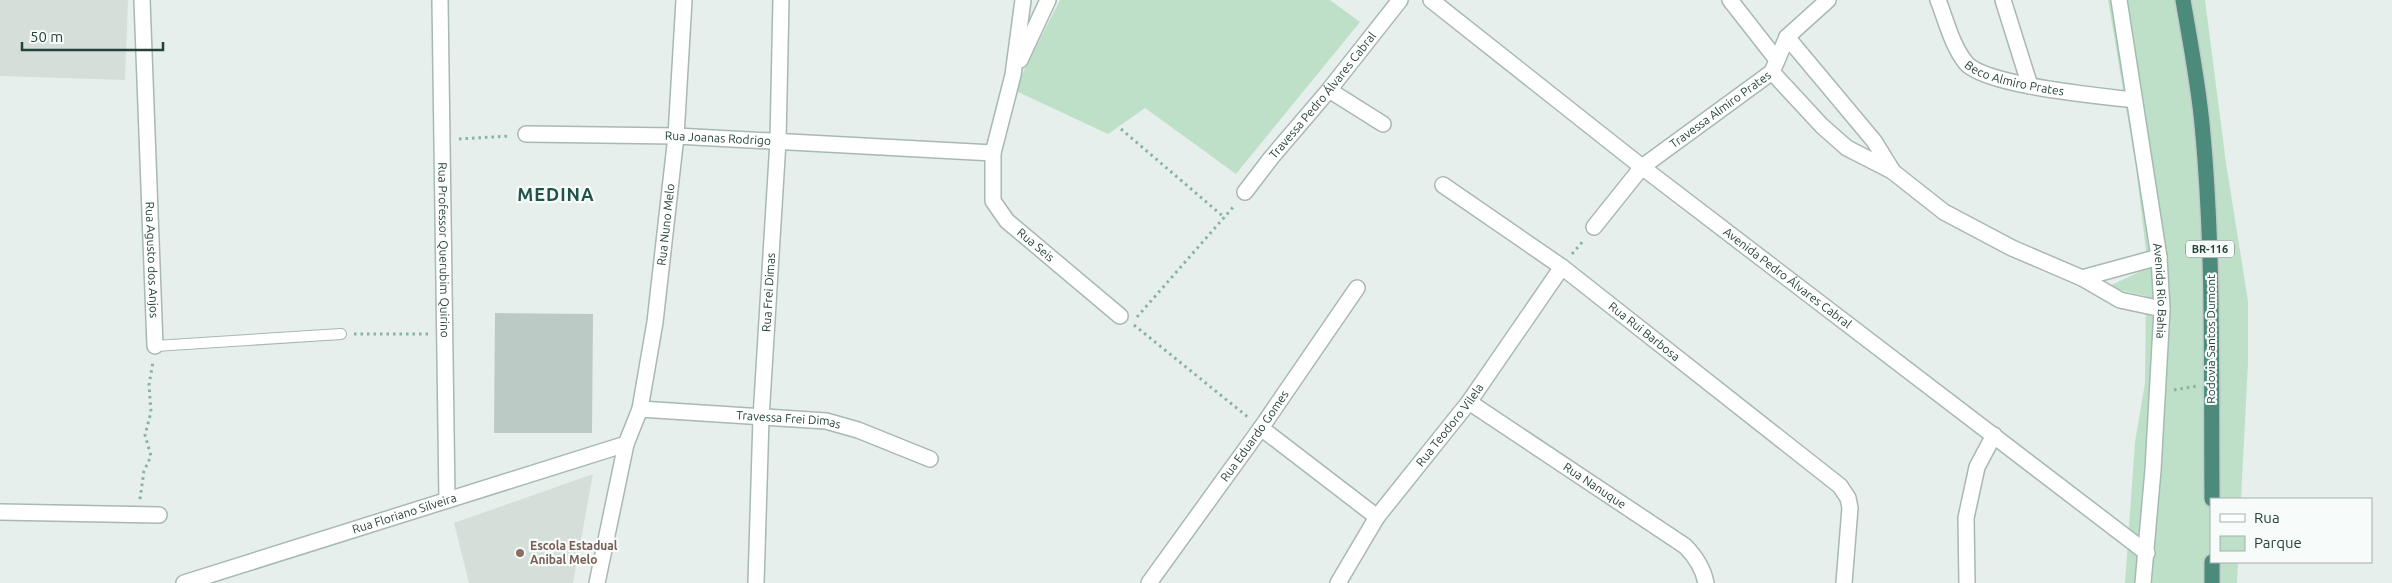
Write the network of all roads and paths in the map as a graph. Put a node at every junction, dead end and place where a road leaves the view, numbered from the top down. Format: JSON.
{"nodes":[{"id":1,"x":142,"y":0,"type":"edge"},
{"id":2,"x":440,"y":0,"type":"edge"},
{"id":3,"x":684,"y":0,"type":"edge"},
{"id":4,"x":780,"y":0,"type":"edge"},
{"id":5,"x":1023,"y":0,"type":"edge"},
{"id":6,"x":1048,"y":0,"type":"edge"},
{"id":7,"x":1400,"y":0,"type":"edge"},
{"id":8,"x":1432,"y":0,"type":"edge"},
{"id":9,"x":1730,"y":0,"type":"edge"},
{"id":10,"x":1828,"y":0,"type":"edge"},
{"id":11,"x":1938,"y":0,"type":"edge"},
{"id":12,"x":2003,"y":0,"type":"edge"},
{"id":13,"x":2119,"y":0,"type":"edge"},
{"id":14,"x":2182,"y":0,"type":"edge"},
{"id":15,"x":1787,"y":37,"type":"junction"},
{"id":16,"x":1774,"y":66,"type":"junction"},
{"id":17,"x":1013,"y":75,"type":"junction"},
{"id":18,"x":2030,"y":86,"type":"junction"},
{"id":19,"x":1329,"y":90,"type":"junction"},
{"id":20,"x":2134,"y":100,"type":"junction"},
{"id":21,"x":1383,"y":124,"type":"dead end"},
{"id":22,"x":1121,"y":130,"type":"dead end"},
{"id":23,"x":526,"y":134,"type":"joint"},
{"id":24,"x":676,"y":136,"type":"junction"},
{"id":25,"x":443,"y":140,"type":"junction"},
{"id":26,"x":778,"y":141,"type":"junction"},
{"id":27,"x":993,"y":153,"type":"junction"},
{"id":28,"x":1642,"y":166,"type":"junction"},
{"id":29,"x":1892,"y":171,"type":"junction"},
{"id":30,"x":1443,"y":185,"type":"dead end"},
{"id":31,"x":1245,"y":192,"type":"dead end"},
{"id":32,"x":1594,"y":227,"type":"joint"},
{"id":33,"x":2159,"y":257,"type":"junction"},
{"id":34,"x":1562,"y":267,"type":"junction"},
{"id":35,"x":2082,"y":278,"type":"junction"},
{"id":36,"x":1357,"y":288,"type":"dead end"},
{"id":37,"x":2162,"y":309,"type":"junction"},
{"id":38,"x":1126,"y":319,"type":"junction"},
{"id":39,"x":341,"y":334,"type":"joint"},
{"id":40,"x":445,"y":334,"type":"junction"},
{"id":41,"x":155,"y":346,"type":"junction"},
{"id":42,"x":2211,"y":384,"type":"junction"},
{"id":43,"x":2158,"y":392,"type":"junction"},
{"id":44,"x":1469,"y":402,"type":"junction"},
{"id":45,"x":640,"y":409,"type":"junction"},
{"id":46,"x":761,"y":418,"type":"junction"},
{"id":47,"x":1261,"y":428,"type":"junction"},
{"id":48,"x":1994,"y":435,"type":"junction"},
{"id":49,"x":626,"y":444,"type":"junction"},
{"id":50,"x":930,"y":459,"type":"dead end"},
{"id":51,"x":2212,"y":498,"type":"edge"},
{"id":52,"x":447,"y":500,"type":"junction"},
{"id":53,"x":0,"y":512,"type":"edge"},
{"id":54,"x":159,"y":515,"type":"dead end"},
{"id":55,"x":140,"y":516,"type":"junction"},
{"id":56,"x":1377,"y":517,"type":"junction"},
{"id":57,"x":2147,"y":553,"type":"junction"},
{"id":58,"x":2212,"y":563,"type":"edge"},
{"id":59,"x":190,"y":582,"type":"edge"},
{"id":60,"x":596,"y":583,"type":"edge"},
{"id":61,"x":756,"y":583,"type":"edge"},
{"id":62,"x":1150,"y":583,"type":"edge"},
{"id":63,"x":1338,"y":583,"type":"edge"},
{"id":64,"x":1706,"y":583,"type":"edge"},
{"id":65,"x":1844,"y":583,"type":"edge"},
{"id":66,"x":1967,"y":583,"type":"edge"},
{"id":67,"x":2143,"y":583,"type":"edge"},
{"id":68,"x":2212,"y":583,"type":"edge"}],
"edges":[{"from":1,"to":41,"type":"street","name":"Rua Agusto dos Anjos"},
{"from":2,"to":25,"type":"street","name":"Rua Professor Querubim Quirino"},
{"from":3,"to":24,"type":"street","name":"Rua Nuno Melo"},
{"from":4,"to":26,"type":"street","name":"Rua Frei Dimas"},
{"from":5,"to":17,"type":"street"},
{"from":6,"to":17,"type":"street"},
{"from":7,"to":19,"type":"street","name":"Travessa Pedro Álvares Cabral"},
{"from":8,"to":28,"type":"street","name":"Avenida Pedro Álvares Cabral"},
{"from":9,"to":16,"type":"street"},
{"from":10,"to":15,"type":"street","name":"Travessa Almiro Prates"},
{"from":11,"to":18,"type":"street","name":"Beco Almiro Prates"},
{"from":12,"to":18,"type":"street"},
{"from":13,"to":20,"type":"street","name":"Avenida Rio Bahia"},
{"from":14,"to":42,"type":"highway","name":"Rodovia Santos Dumont","number":"BR-116"},
{"from":15,"to":16,"type":"street","name":"Travessa Almiro Prates"},
{"from":15,"to":29,"type":"street"},
{"from":16,"to":28,"type":"street","name":"Travessa Almiro Prates"},
{"from":16,"to":29,"type":"street"},
{"from":17,"to":27,"type":"street","name":"Rua Seis"},
{"from":18,"to":20,"type":"street","name":"Beco Almiro Prates"},
{"from":19,"to":21,"type":"street"},
{"from":19,"to":31,"type":"street","name":"Travessa Pedro Álvares Cabral"},
{"from":20,"to":33,"type":"street","name":"Avenida Rio Bahia"},
{"from":22,"to":38,"type":"path"},
{"from":23,"to":24,"type":"street","name":"Rua Joanas Rodrigo"},
{"from":23,"to":25,"type":"path"},
{"from":24,"to":26,"type":"street","name":"Rua Joanas Rodrigo"},
{"from":24,"to":45,"type":"street","name":"Rua Nuno Melo"},
{"from":25,"to":40,"type":"street","name":"Rua Professor Querubim Quirino"},
{"from":26,"to":27,"type":"street","name":"Rua Joanas Rodrigo"},
{"from":26,"to":46,"type":"street","name":"Rua Frei Dimas"},
{"from":27,"to":38,"type":"street","name":"Rua Seis"},
{"from":28,"to":32,"type":"street"},
{"from":28,"to":48,"type":"street","name":"Avenida Pedro Álvares Cabral"},
{"from":29,"to":35,"type":"street"},
{"from":30,"to":34,"type":"street","name":"Rua Rui Barbosa"},
{"from":32,"to":34,"type":"path"},
{"from":33,"to":35,"type":"street"},
{"from":33,"to":37,"type":"street","name":"Avenida Rio Bahia"},
{"from":34,"to":44,"type":"street","name":"Rua Teodoro Vilela"},
{"from":34,"to":65,"type":"street","name":"Rua Rui Barbosa"},
{"from":35,"to":37,"type":"street"},
{"from":36,"to":47,"type":"street","name":"Rua Eduardo Gomes"},
{"from":37,"to":43,"type":"street","name":"Avenida Rio Bahia"},
{"from":38,"to":47,"type":"path"},
{"from":39,"to":40,"type":"path"},
{"from":39,"to":41,"type":"lane"},
{"from":40,"to":52,"type":"street","name":"Rua Professor Querubim Quirino"},
{"from":41,"to":55,"type":"path"},
{"from":42,"to":43,"type":"path"},
{"from":42,"to":51,"type":"highway","name":"Rodovia Santos Dumont","number":"BR-116"},
{"from":43,"to":57,"type":"street","name":"Avenida Rio Bahia"},
{"from":44,"to":56,"type":"street","name":"Rua Teodoro Vilela"},
{"from":44,"to":64,"type":"street","name":"Rua Nanuque"},
{"from":45,"to":46,"type":"street","name":"Travessa Frei Dimas"},
{"from":45,"to":49,"type":"street","name":"Rua Nuno Melo"},
{"from":46,"to":50,"type":"street","name":"Travessa Frei Dimas"},
{"from":46,"to":61,"type":"street","name":"Rua Frei Dimas"},
{"from":47,"to":56,"type":"street"},
{"from":47,"to":62,"type":"street","name":"Rua Eduardo Gomes"},
{"from":48,"to":57,"type":"street","name":"Avenida Pedro Álvares Cabral"},
{"from":48,"to":66,"type":"street"},
{"from":49,"to":52,"type":"street","name":"Rua Floriano Silveira"},
{"from":49,"to":60,"type":"street","name":"Rua Nuno Melo"},
{"from":52,"to":59,"type":"street","name":"Rua Floriano Silveira"},
{"from":53,"to":55,"type":"street"},
{"from":54,"to":55,"type":"street"},
{"from":56,"to":63,"type":"street","name":"Rua Teodoro Vilela"},
{"from":57,"to":67,"type":"street","name":"Avenida Rio Bahia"},
{"from":58,"to":68,"type":"highway"}]}
